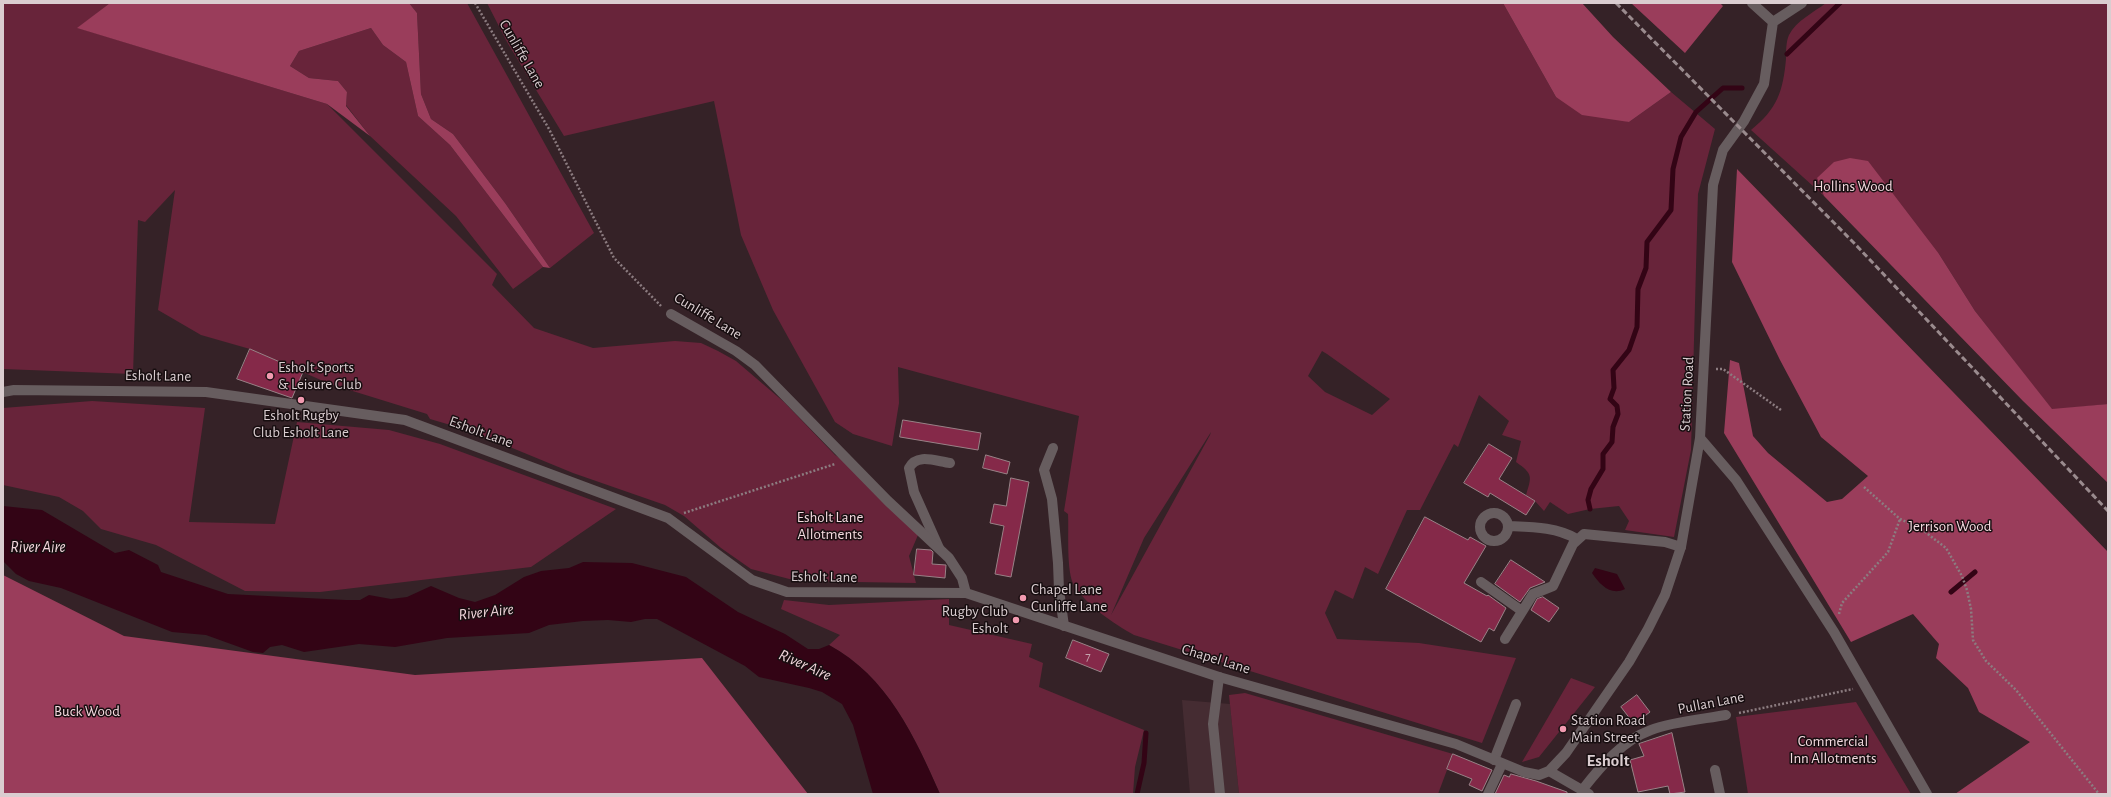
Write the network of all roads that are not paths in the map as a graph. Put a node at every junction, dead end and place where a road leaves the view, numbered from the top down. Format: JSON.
{"nodes":[{"id":1,"x":1752,"y":3,"type":"edge"},
{"id":2,"x":1802,"y":3,"type":"edge"},
{"id":3,"x":1773,"y":22,"type":"junction"},
{"id":4,"x":671,"y":314,"type":"road end"},
{"id":5,"x":3,"y":392,"type":"edge"},
{"id":6,"x":1700,"y":438,"type":"junction"},
{"id":7,"x":1053,"y":448,"type":"dead end"},
{"id":8,"x":950,"y":463,"type":"dead end"},
{"id":9,"x":1509,"y":526,"type":"dead end"},
{"id":10,"x":1578,"y":539,"type":"junction"},
{"id":11,"x":1681,"y":547,"type":"junction"},
{"id":12,"x":939,"y":548,"type":"junction"},
{"id":13,"x":1481,"y":582,"type":"dead end"},
{"id":14,"x":919,"y":593,"type":"joint"},
{"id":15,"x":966,"y":593,"type":"junction"},
{"id":16,"x":1522,"y":611,"type":"junction"},
{"id":17,"x":1064,"y":626,"type":"junction"},
{"id":18,"x":1505,"y":639,"type":"dead end"},
{"id":19,"x":1219,"y":677,"type":"junction"},
{"id":20,"x":1516,"y":704,"type":"dead end"},
{"id":21,"x":1726,"y":716,"type":"road end"},
{"id":22,"x":1498,"y":762,"type":"junction"},
{"id":23,"x":1715,"y":770,"type":"dead end"},
{"id":24,"x":1549,"y":771,"type":"junction"},
{"id":25,"x":1586,"y":792,"type":"edge"},
{"id":26,"x":1220,"y":794,"type":"edge"},
{"id":27,"x":1488,"y":794,"type":"edge"},
{"id":28,"x":1720,"y":794,"type":"edge"},
{"id":29,"x":1927,"y":794,"type":"edge"}],
"edges":[{"from":1,"to":3,"type":"street"},
{"from":2,"to":3,"type":"street"},
{"from":3,"to":6,"type":"street","name":"Station Road"},
{"from":4,"to":12,"type":"street","name":"Cunliffe Lane"},
{"from":5,"to":14,"type":"street","name":"Esholt Lane"},
{"from":6,"to":11,"type":"street","name":"Station Road"},
{"from":6,"to":29,"type":"street"},
{"from":7,"to":17,"type":"street"},
{"from":8,"to":12,"type":"street"},
{"from":9,"to":10,"type":"street"},
{"from":10,"to":11,"type":"street"},
{"from":10,"to":16,"type":"street"},
{"from":11,"to":24,"type":"street","name":"Station Road"},
{"from":12,"to":15,"type":"street","name":"Cunliffe Lane"},
{"from":13,"to":16,"type":"street"},
{"from":14,"to":15,"type":"street","name":"Chapel Lane"},
{"from":15,"to":17,"type":"street","name":"Chapel Lane"},
{"from":16,"to":18,"type":"street"},
{"from":17,"to":19,"type":"street","name":"Chapel Lane"},
{"from":19,"to":22,"type":"street","name":"Chapel Lane"},
{"from":19,"to":26,"type":"street"},
{"from":20,"to":22,"type":"street"},
{"from":21,"to":25,"type":"street","name":"Pullan Lane"},
{"from":22,"to":24,"type":"street","name":"Chapel Lane"},
{"from":22,"to":27,"type":"street"},
{"from":23,"to":28,"type":"street"},
{"from":24,"to":25,"type":"street"}]}
